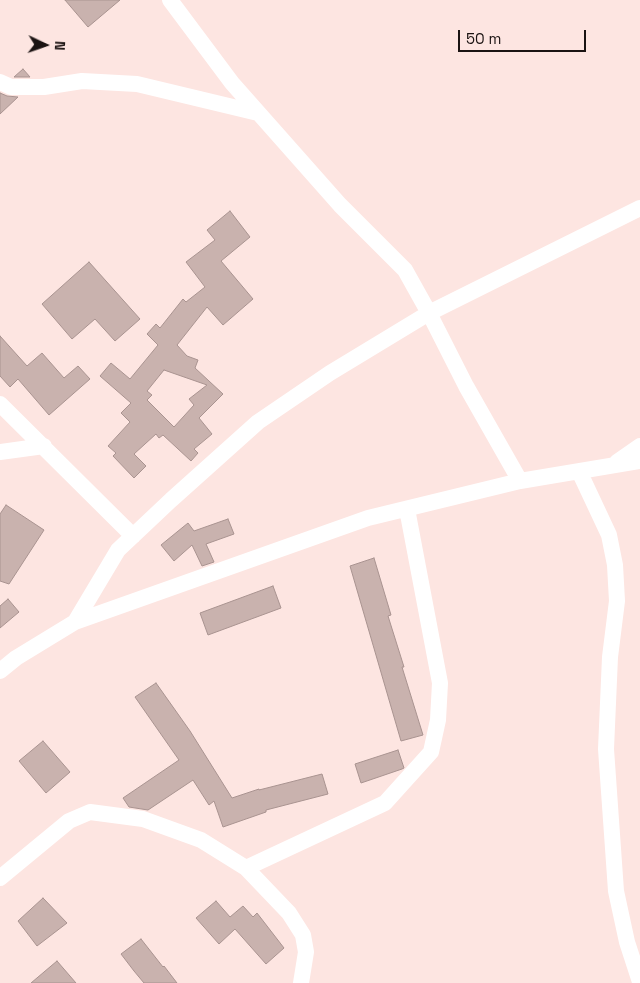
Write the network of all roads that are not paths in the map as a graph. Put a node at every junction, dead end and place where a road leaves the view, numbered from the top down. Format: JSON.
{"nodes":[{"id":1,"x":170,"y":0,"type":"edge"},
{"id":2,"x":0,"y":82,"type":"edge"},
{"id":3,"x":258,"y":113,"type":"junction"},
{"id":4,"x":640,"y":208,"type":"edge"},
{"id":5,"x":430,"y":313,"type":"junction"},
{"id":6,"x":0,"y":404,"type":"edge"},
{"id":7,"x":44,"y":446,"type":"junction"},
{"id":8,"x":640,"y":446,"type":"edge"},
{"id":9,"x":0,"y":452,"type":"edge"},
{"id":10,"x":640,"y":461,"type":"edge"},
{"id":11,"x":610,"y":466,"type":"junction"},
{"id":12,"x":579,"y":472,"type":"junction"},
{"id":13,"x":520,"y":481,"type":"junction"},
{"id":14,"x":407,"y":509,"type":"junction"},
{"id":15,"x":133,"y":536,"type":"junction"},
{"id":16,"x":75,"y":622,"type":"junction"},
{"id":17,"x":0,"y":671,"type":"edge"},
{"id":18,"x":246,"y":868,"type":"junction"},
{"id":19,"x":0,"y":878,"type":"edge"},
{"id":20,"x":640,"y":982,"type":"edge"},
{"id":21,"x":301,"y":983,"type":"edge"}],
"edges":[{"from":1,"to":3,"type":"street"},
{"from":2,"to":3,"type":"street"},
{"from":3,"to":5,"type":"street"},
{"from":4,"to":5,"type":"street"},
{"from":5,"to":13,"type":"street"},
{"from":5,"to":15,"type":"street"},
{"from":6,"to":7,"type":"street"},
{"from":7,"to":9,"type":"street"},
{"from":7,"to":15,"type":"street"},
{"from":8,"to":11,"type":"street"},
{"from":10,"to":11,"type":"street"},
{"from":11,"to":12,"type":"street"},
{"from":12,"to":13,"type":"street"},
{"from":12,"to":20,"type":"street"},
{"from":13,"to":14,"type":"street"},
{"from":14,"to":16,"type":"street"},
{"from":14,"to":18,"type":"street"},
{"from":15,"to":16,"type":"street"},
{"from":16,"to":17,"type":"street"},
{"from":18,"to":19,"type":"street"},
{"from":18,"to":21,"type":"street"}]}
